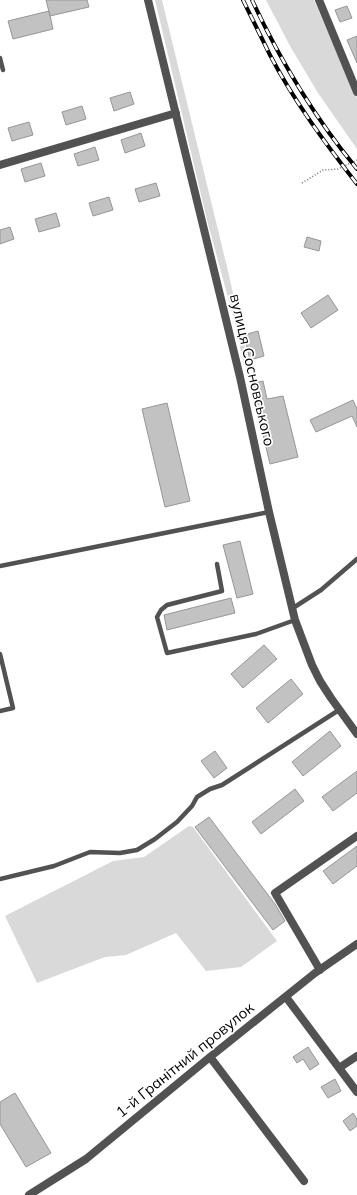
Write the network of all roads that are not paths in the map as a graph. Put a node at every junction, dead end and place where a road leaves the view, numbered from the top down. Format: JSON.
{"nodes":[{"id":1,"x":148,"y":0,"type":"edge"},
{"id":2,"x":320,"y":0,"type":"edge"},
{"id":3,"x":0,"y":58,"type":"edge"},
{"id":4,"x":3,"y":70,"type":"dead end"},
{"id":5,"x":357,"y":92,"type":"edge"},
{"id":6,"x":176,"y":113,"type":"junction"},
{"id":7,"x":0,"y":165,"type":"edge"},
{"id":8,"x":269,"y":512,"type":"junction"},
{"id":9,"x":357,"y":559,"type":"edge"},
{"id":10,"x":217,"y":564,"type":"dead end"},
{"id":11,"x":0,"y":566,"type":"edge"},
{"id":12,"x":293,"y":608,"type":"junction"},
{"id":13,"x":295,"y":620,"type":"junction"},
{"id":14,"x":0,"y":654,"type":"edge"},
{"id":15,"x":339,"y":710,"type":"junction"},
{"id":16,"x":0,"y":712,"type":"edge"},
{"id":17,"x":357,"y":734,"type":"edge"},
{"id":18,"x":357,"y":836,"type":"edge"},
{"id":19,"x":0,"y":879,"type":"edge"},
{"id":20,"x":357,"y":944,"type":"edge"},
{"id":21,"x":320,"y":970,"type":"junction"},
{"id":22,"x":286,"y":997,"type":"junction"},
{"id":23,"x":357,"y":1056,"type":"edge"},
{"id":24,"x":210,"y":1057,"type":"junction"},
{"id":25,"x":339,"y":1068,"type":"junction"},
{"id":26,"x":357,"y":1092,"type":"edge"},
{"id":27,"x":304,"y":1181,"type":"dead end"},
{"id":28,"x":29,"y":1195,"type":"edge"}],
"edges":[{"from":1,"to":6,"type":"street","name":"вулиця Сосновського"},
{"from":2,"to":5,"type":"street"},
{"from":3,"to":4,"type":"lane"},
{"from":6,"to":7,"type":"street"},
{"from":6,"to":8,"type":"street","name":"вулиця Сосновського"},
{"from":8,"to":11,"type":"lane"},
{"from":8,"to":12,"type":"street","name":"вулиця Сосновського"},
{"from":9,"to":12,"type":"lane"},
{"from":10,"to":13,"type":"lane"},
{"from":12,"to":13,"type":"street","name":"вулиця Сосновського"},
{"from":13,"to":15,"type":"street","name":"вулиця Сосновського"},
{"from":14,"to":16,"type":"lane"},
{"from":15,"to":17,"type":"street","name":"вулиця Сосновського"},
{"from":15,"to":19,"type":"lane"},
{"from":18,"to":21,"type":"street"},
{"from":20,"to":21,"type":"street","name":"1-й Гранітний провулок"},
{"from":21,"to":22,"type":"street","name":"1-й Гранітний провулок"},
{"from":22,"to":24,"type":"street","name":"1-й Гранітний провулок"},
{"from":22,"to":25,"type":"street"},
{"from":23,"to":25,"type":"street"},
{"from":24,"to":27,"type":"street"},
{"from":24,"to":28,"type":"street","name":"1-й Гранітний провулок"},
{"from":25,"to":26,"type":"street"}]}
